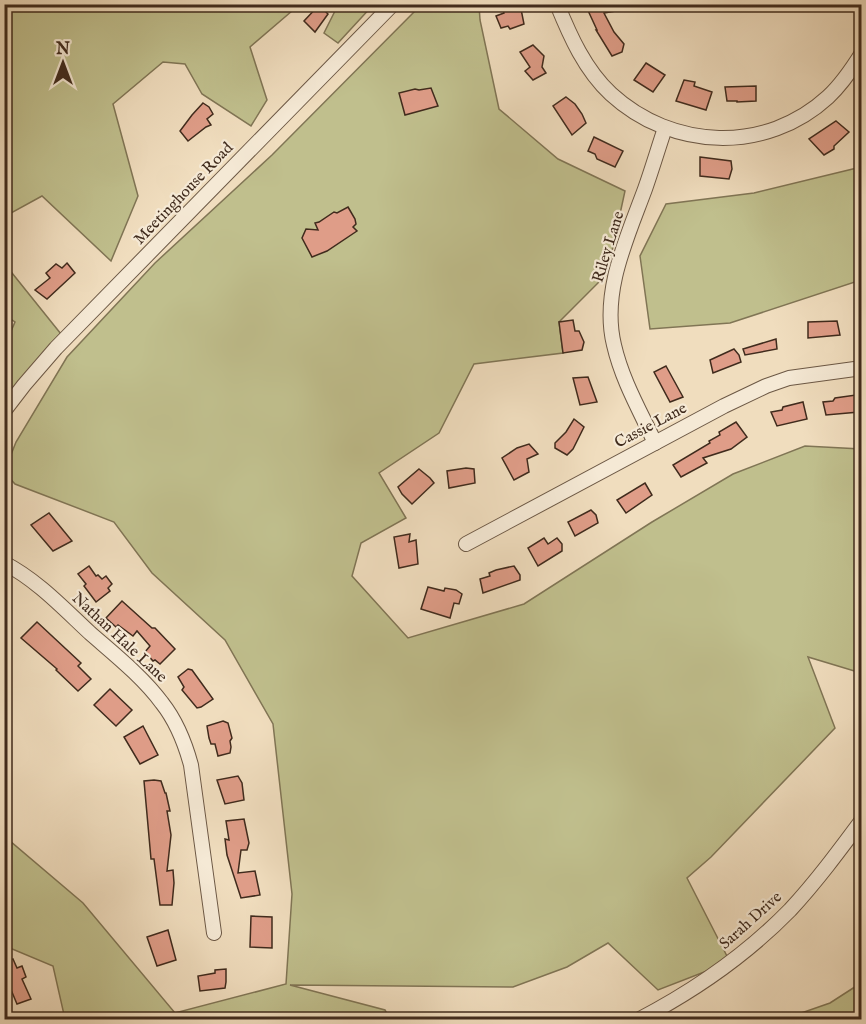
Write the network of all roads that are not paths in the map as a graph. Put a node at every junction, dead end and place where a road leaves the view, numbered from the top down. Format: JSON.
{"nodes":[{"id":1,"x":393,"y":4,"type":"edge"},
{"id":2,"x":557,"y":4,"type":"edge"},
{"id":3,"x":861,"y":53,"type":"edge"},
{"id":4,"x":665,"y":128,"type":"junction"},
{"id":5,"x":861,"y":369,"type":"edge"},
{"id":6,"x":4,"y":411,"type":"edge"},
{"id":7,"x":655,"y":443,"type":"junction"},
{"id":8,"x":466,"y":544,"type":"dead end"},
{"id":9,"x":4,"y":563,"type":"edge"},
{"id":10,"x":861,"y":820,"type":"edge"},
{"id":11,"x":214,"y":933,"type":"dead end"},
{"id":12,"x":638,"y":1020,"type":"edge"}],
"edges":[{"from":1,"to":6,"type":"street","name":"Meetinghouse Road"},
{"from":2,"to":4,"type":"street"},
{"from":3,"to":4,"type":"street"},
{"from":4,"to":7,"type":"street","name":"Riley Lane"},
{"from":5,"to":7,"type":"street","name":"Cassie Lane"},
{"from":7,"to":8,"type":"street","name":"Cassie Lane"},
{"from":9,"to":11,"type":"street","name":"Nathan Hale Lane"},
{"from":10,"to":12,"type":"street","name":"Sarah Drive"}]}
